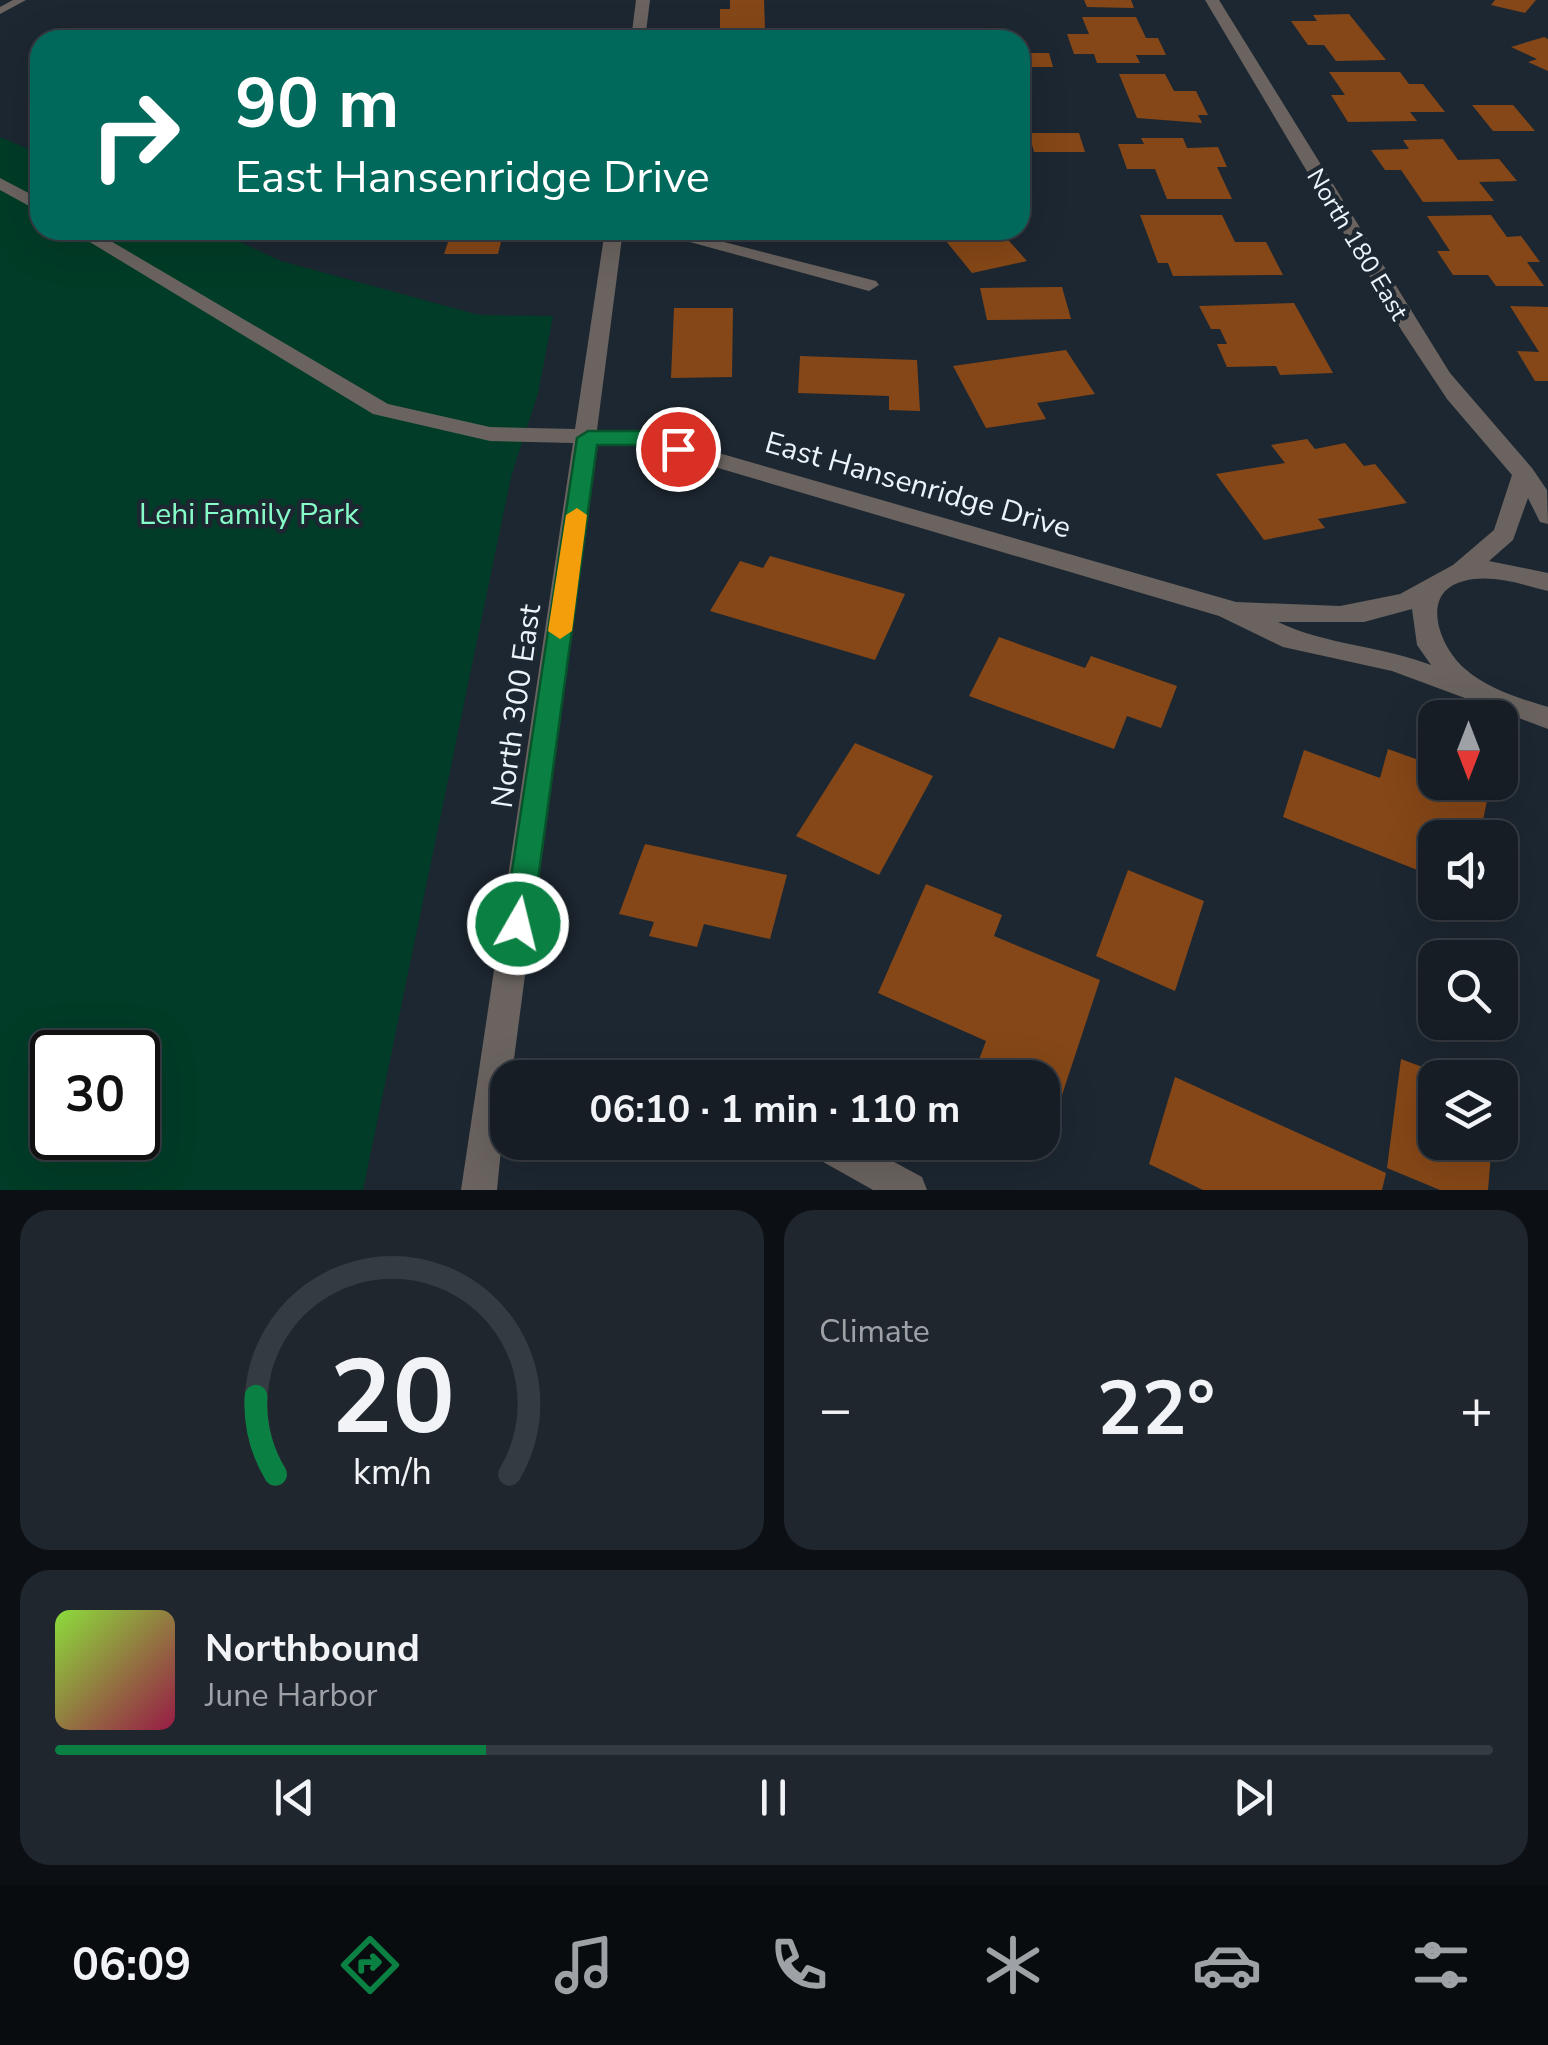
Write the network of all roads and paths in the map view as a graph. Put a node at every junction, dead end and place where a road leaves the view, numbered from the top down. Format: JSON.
{"nodes":[{"id":1,"x":22,"y":0,"type":"edge"},
{"id":2,"x":644,"y":0,"type":"edge"},
{"id":3,"x":1212,"y":0,"type":"edge"},
{"id":4,"x":0,"y":11,"type":"edge"},
{"id":5,"x":640,"y":30,"type":"edge"},
{"id":6,"x":0,"y":183,"type":"edge"},
{"id":7,"x":30,"y":201,"type":"edge"},
{"id":8,"x":96,"y":240,"type":"edge"},
{"id":9,"x":613,"y":240,"type":"edge"},
{"id":10,"x":694,"y":240,"type":"edge"},
{"id":11,"x":868,"y":285,"type":"dead end"},
{"id":12,"x":588,"y":438,"type":"junction"},
{"id":13,"x":1524,"y":473,"type":"junction"},
{"id":14,"x":1548,"y":516,"type":"edge"},
{"id":15,"x":1446,"y":579,"type":"junction"},
{"id":16,"x":1548,"y":582,"type":"edge"},
{"id":17,"x":1228,"y":609,"type":"junction"},
{"id":18,"x":1480,"y":694,"type":"junction"},
{"id":19,"x":1548,"y":718,"type":"edge"},
{"id":20,"x":498,"y":1060,"type":"edge"},
{"id":21,"x":490,"y":1118,"type":"edge"},
{"id":22,"x":854,"y":1160,"type":"edge"},
{"id":23,"x":480,"y":1190,"type":"edge"},
{"id":24,"x":909,"y":1190,"type":"edge"}],
"edges":[{"from":1,"to":4,"type":"lane"},
{"from":2,"to":5,"type":"street"},
{"from":3,"to":13,"type":"street","name":"North 180 East"},
{"from":6,"to":7,"type":"street"},
{"from":8,"to":12,"type":"street","name":"East Hansenridge Drive"},
{"from":9,"to":12,"type":"street","name":"North 300 East"},
{"from":10,"to":11,"type":"street"},
{"from":12,"to":17,"type":"street","name":"East Hansenridge Drive"},
{"from":12,"to":20,"type":"street","name":"North 300 East"},
{"from":13,"to":14,"type":"street","name":"North 180 East"},
{"from":13,"to":15,"type":"street"},
{"from":15,"to":16,"type":"street"},
{"from":15,"to":17,"type":"street","name":"East Hansenridge Drive"},
{"from":15,"to":18,"type":"street"},
{"from":17,"to":18,"type":"street","name":"East Hansenridge Drive"},
{"from":18,"to":19,"type":"street","name":"East Hansenridge Drive"},
{"from":21,"to":23,"type":"street","name":"North 300 East"},
{"from":22,"to":24,"type":"street"}]}
